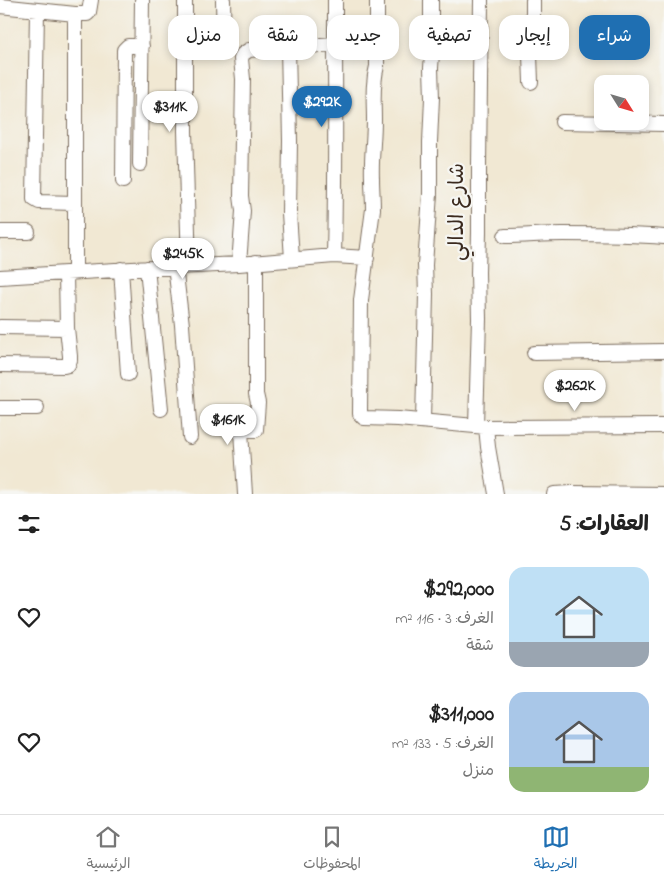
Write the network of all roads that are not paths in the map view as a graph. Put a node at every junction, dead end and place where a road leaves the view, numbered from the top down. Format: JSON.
{"nodes":[{"id":1,"x":91,"y":0,"type":"edge"},
{"id":2,"x":142,"y":0,"type":"edge"},
{"id":3,"x":186,"y":0,"type":"edge"},
{"id":4,"x":224,"y":0,"type":"edge"},
{"id":5,"x":335,"y":0,"type":"edge"},
{"id":6,"x":377,"y":0,"type":"edge"},
{"id":7,"x":430,"y":0,"type":"edge"},
{"id":8,"x":481,"y":0,"type":"edge"},
{"id":9,"x":533,"y":0,"type":"edge"},
{"id":10,"x":0,"y":6,"type":"edge"},
{"id":11,"x":38,"y":10,"type":"junction"},
{"id":12,"x":75,"y":14,"type":"junction"},
{"id":13,"x":224,"y":15,"type":"edge"},
{"id":14,"x":335,"y":15,"type":"edge"},
{"id":15,"x":142,"y":46,"type":"junction"},
{"id":16,"x":249,"y":50,"type":"edge"},
{"id":17,"x":288,"y":60,"type":"edge"},
{"id":18,"x":335,"y":60,"type":"edge"},
{"id":19,"x":531,"y":82,"type":"dead end"},
{"id":20,"x":562,"y":122,"type":"dead end"},
{"id":21,"x":664,"y":124,"type":"edge"},
{"id":22,"x":140,"y":164,"type":"dead end"},
{"id":23,"x":124,"y":181,"type":"dead end"},
{"id":24,"x":74,"y":203,"type":"junction"},
{"id":25,"x":0,"y":232,"type":"edge"},
{"id":26,"x":28,"y":232,"type":"dead end"},
{"id":27,"x":505,"y":236,"type":"dead end"},
{"id":28,"x":664,"y":237,"type":"edge"},
{"id":29,"x":334,"y":256,"type":"junction"},
{"id":30,"x":367,"y":258,"type":"junction"},
{"id":31,"x":292,"y":259,"type":"junction"},
{"id":32,"x":256,"y":262,"type":"junction"},
{"id":33,"x":239,"y":264,"type":"junction"},
{"id":34,"x":182,"y":266,"type":"junction"},
{"id":35,"x":147,"y":268,"type":"junction"},
{"id":36,"x":121,"y":269,"type":"junction"},
{"id":37,"x":70,"y":273,"type":"junction"},
{"id":38,"x":0,"y":277,"type":"edge"},
{"id":39,"x":0,"y":327,"type":"edge"},
{"id":40,"x":66,"y":328,"type":"junction"},
{"id":41,"x":664,"y":351,"type":"edge"},
{"id":42,"x":534,"y":353,"type":"dead end"},
{"id":43,"x":0,"y":365,"type":"edge"},
{"id":44,"x":128,"y":374,"type":"dead end"},
{"id":45,"x":0,"y":408,"type":"edge"},
{"id":46,"x":37,"y":408,"type":"dead end"},
{"id":47,"x":161,"y":409,"type":"dead end"},
{"id":48,"x":423,"y":421,"type":"junction"},
{"id":49,"x":481,"y":426,"type":"junction"},
{"id":50,"x":664,"y":426,"type":"edge"},
{"id":51,"x":190,"y":436,"type":"dead end"},
{"id":52,"x":245,"y":494,"type":"edge"},
{"id":53,"x":496,"y":494,"type":"edge"},
{"id":54,"x":554,"y":494,"type":"edge"},
{"id":55,"x":664,"y":494,"type":"edge"}],
"edges":[{"from":1,"to":12,"type":"street"},
{"from":2,"to":15,"type":"street"},
{"from":3,"to":34,"type":"street"},
{"from":4,"to":13,"type":"street"},
{"from":5,"to":14,"type":"street"},
{"from":6,"to":30,"type":"street"},
{"from":7,"to":48,"type":"street"},
{"from":8,"to":49,"type":"street","name":"شارع الدالي"},
{"from":9,"to":19,"type":"street"},
{"from":10,"to":11,"type":"street"},
{"from":11,"to":12,"type":"street"},
{"from":11,"to":24,"type":"street"},
{"from":12,"to":24,"type":"street"},
{"from":15,"to":22,"type":"street"},
{"from":15,"to":23,"type":"street"},
{"from":16,"to":33,"type":"street"},
{"from":17,"to":31,"type":"street"},
{"from":18,"to":29,"type":"street"},
{"from":20,"to":21,"type":"street"},
{"from":24,"to":37,"type":"street"},
{"from":25,"to":26,"type":"street"},
{"from":27,"to":28,"type":"street"},
{"from":29,"to":30,"type":"street"},
{"from":29,"to":31,"type":"street"},
{"from":30,"to":48,"type":"street"},
{"from":31,"to":32,"type":"street"},
{"from":32,"to":33,"type":"street"},
{"from":32,"to":52,"type":"street"},
{"from":33,"to":34,"type":"street"},
{"from":34,"to":35,"type":"street"},
{"from":34,"to":51,"type":"street"},
{"from":35,"to":36,"type":"street"},
{"from":35,"to":47,"type":"street"},
{"from":36,"to":37,"type":"street"},
{"from":36,"to":44,"type":"street"},
{"from":37,"to":38,"type":"street"},
{"from":37,"to":40,"type":"street"},
{"from":39,"to":40,"type":"street"},
{"from":40,"to":43,"type":"street"},
{"from":41,"to":42,"type":"street"},
{"from":45,"to":46,"type":"street"},
{"from":48,"to":49,"type":"street"},
{"from":49,"to":50,"type":"street"},
{"from":49,"to":53,"type":"street","name":"شارع الدالي"},
{"from":54,"to":55,"type":"street"}]}
